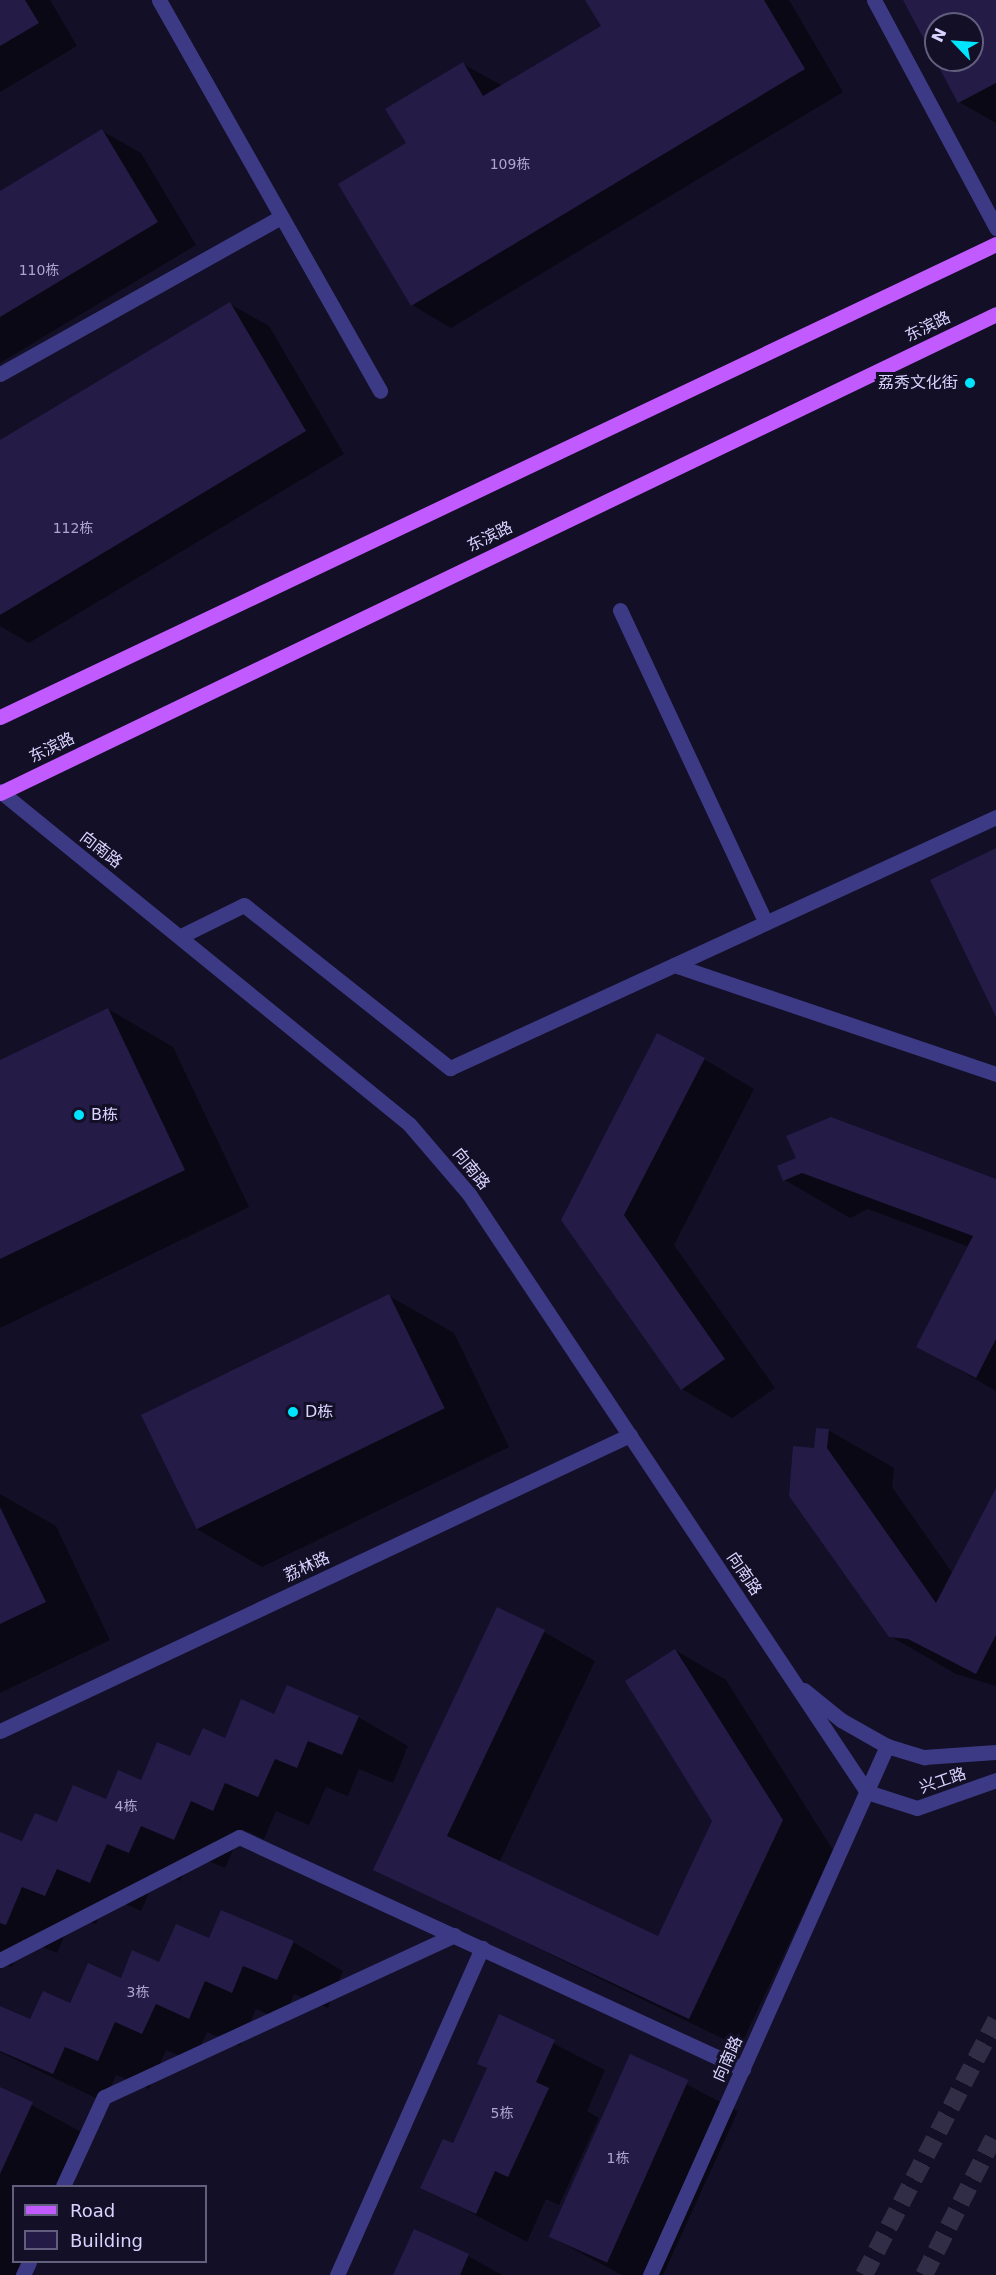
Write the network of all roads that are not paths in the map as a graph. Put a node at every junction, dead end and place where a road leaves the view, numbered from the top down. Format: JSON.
{"nodes":[{"id":1,"x":159,"y":0,"type":"edge"},
{"id":2,"x":874,"y":0,"type":"edge"},
{"id":3,"x":282,"y":217,"type":"junction"},
{"id":4,"x":996,"y":228,"type":"edge"},
{"id":5,"x":996,"y":244,"type":"edge"},
{"id":6,"x":996,"y":314,"type":"edge"},
{"id":7,"x":0,"y":374,"type":"edge"},
{"id":8,"x":380,"y":391,"type":"dead end"},
{"id":9,"x":620,"y":610,"type":"dead end"},
{"id":10,"x":0,"y":717,"type":"edge"},
{"id":11,"x":0,"y":792,"type":"edge"},
{"id":12,"x":996,"y":817,"type":"edge"},
{"id":13,"x":766,"y":922,"type":"junction"},
{"id":14,"x":181,"y":936,"type":"junction"},
{"id":15,"x":674,"y":964,"type":"junction"},
{"id":16,"x":996,"y":1074,"type":"edge"},
{"id":17,"x":630,"y":1435,"type":"junction"},
{"id":18,"x":793,"y":1680,"type":"junction"},
{"id":19,"x":0,"y":1731,"type":"edge"},
{"id":20,"x":887,"y":1746,"type":"junction"},
{"id":21,"x":996,"y":1752,"type":"edge"},
{"id":22,"x":996,"y":1780,"type":"edge"},
{"id":23,"x":867,"y":1792,"type":"junction"},
{"id":24,"x":454,"y":1935,"type":"junction"},
{"id":25,"x":482,"y":1948,"type":"junction"},
{"id":26,"x":0,"y":1960,"type":"edge"},
{"id":27,"x":743,"y":2069,"type":"junction"},
{"id":28,"x":64,"y":2185,"type":"edge"},
{"id":29,"x":337,"y":2275,"type":"edge"},
{"id":30,"x":650,"y":2275,"type":"edge"}],
"edges":[{"from":1,"to":3,"type":"street"},
{"from":2,"to":4,"type":"street"},
{"from":3,"to":7,"type":"street"},
{"from":3,"to":8,"type":"street"},
{"from":5,"to":10,"type":"main road"},
{"from":6,"to":11,"type":"main road","name":"东滨路"},
{"from":9,"to":13,"type":"street"},
{"from":11,"to":14,"type":"street","name":"向南路"},
{"from":12,"to":13,"type":"street"},
{"from":13,"to":15,"type":"street"},
{"from":14,"to":15,"type":"street"},
{"from":14,"to":17,"type":"street","name":"向南路"},
{"from":15,"to":16,"type":"street"},
{"from":17,"to":18,"type":"street","name":"向南路"},
{"from":17,"to":19,"type":"street","name":"荔林路"},
{"from":18,"to":20,"type":"street","name":"向南路"},
{"from":18,"to":23,"type":"street","name":"向南路"},
{"from":20,"to":21,"type":"street","name":"兴工路"},
{"from":20,"to":23,"type":"street","name":"向南路"},
{"from":22,"to":23,"type":"street","name":"兴工路"},
{"from":23,"to":27,"type":"street","name":"向南路"},
{"from":24,"to":25,"type":"street"},
{"from":24,"to":26,"type":"street"},
{"from":24,"to":28,"type":"street"},
{"from":25,"to":27,"type":"street"},
{"from":25,"to":29,"type":"street"},
{"from":27,"to":30,"type":"street","name":"向南路"}]}
